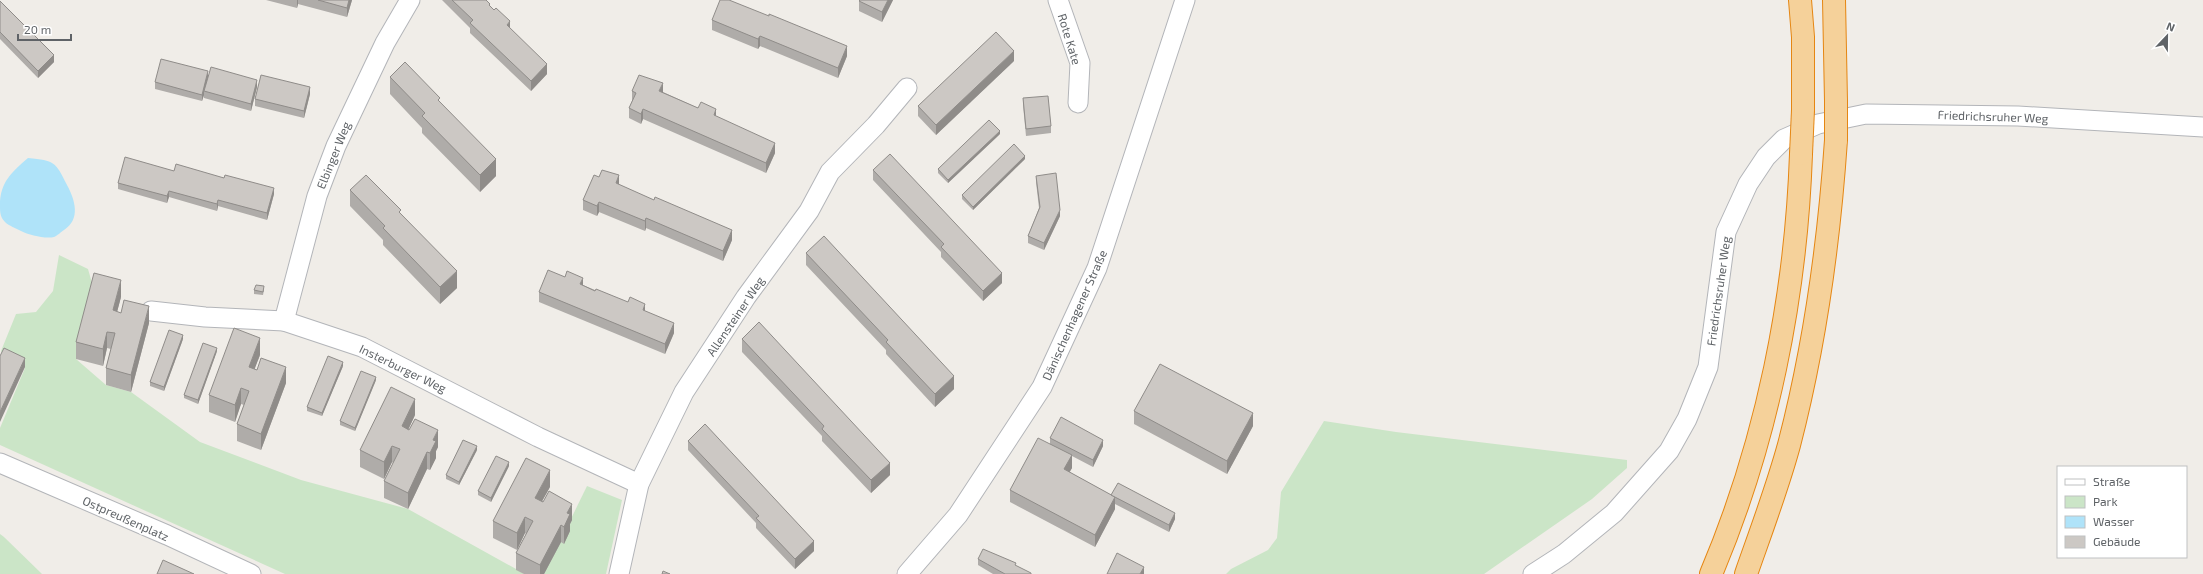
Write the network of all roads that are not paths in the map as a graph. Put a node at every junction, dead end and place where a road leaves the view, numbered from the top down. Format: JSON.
{"nodes":[{"id":1,"x":410,"y":0,"type":"edge"},
{"id":2,"x":1058,"y":0,"type":"edge"},
{"id":3,"x":1185,"y":0,"type":"edge"},
{"id":4,"x":1800,"y":0,"type":"edge"},
{"id":5,"x":1834,"y":0,"type":"edge"},
{"id":6,"x":907,"y":88,"type":"dead end"},
{"id":7,"x":1078,"y":103,"type":"dead end"},
{"id":8,"x":2203,"y":127,"type":"edge"},
{"id":9,"x":151,"y":311,"type":"dead end"},
{"id":10,"x":284,"y":321,"type":"junction"},
{"id":11,"x":0,"y":463,"type":"edge"},
{"id":12,"x":639,"y":484,"type":"junction"},
{"id":13,"x":925,"y":555,"type":"junction"},
{"id":14,"x":251,"y":574,"type":"edge"},
{"id":15,"x":620,"y":574,"type":"edge"},
{"id":16,"x":907,"y":574,"type":"edge"},
{"id":17,"x":928,"y":574,"type":"edge"},
{"id":18,"x":1533,"y":574,"type":"edge"},
{"id":19,"x":1711,"y":574,"type":"edge"},
{"id":20,"x":1746,"y":574,"type":"edge"}],
"edges":[{"from":1,"to":10,"type":"street","name":"Elbinger Weg"},
{"from":2,"to":7,"type":"street","name":"Rote Kate"},
{"from":3,"to":13,"type":"street","name":"Dänischenhagener Straße"},
{"from":4,"to":19,"type":"highway","bridge":true},
{"from":5,"to":20,"type":"highway","bridge":true},
{"from":6,"to":12,"type":"street","name":"Allensteiner Weg"},
{"from":8,"to":18,"type":"street","name":"Friedrichsruher Weg"},
{"from":9,"to":10,"type":"street","name":"Insterburger Weg"},
{"from":10,"to":12,"type":"street","name":"Insterburger Weg"},
{"from":11,"to":14,"type":"street","name":"Ostpreußenplatz"},
{"from":12,"to":15,"type":"street","name":"Allensteiner Weg"},
{"from":13,"to":16,"type":"street","name":"Dänischenhagener Straße"},
{"from":13,"to":17,"type":"street"}]}
